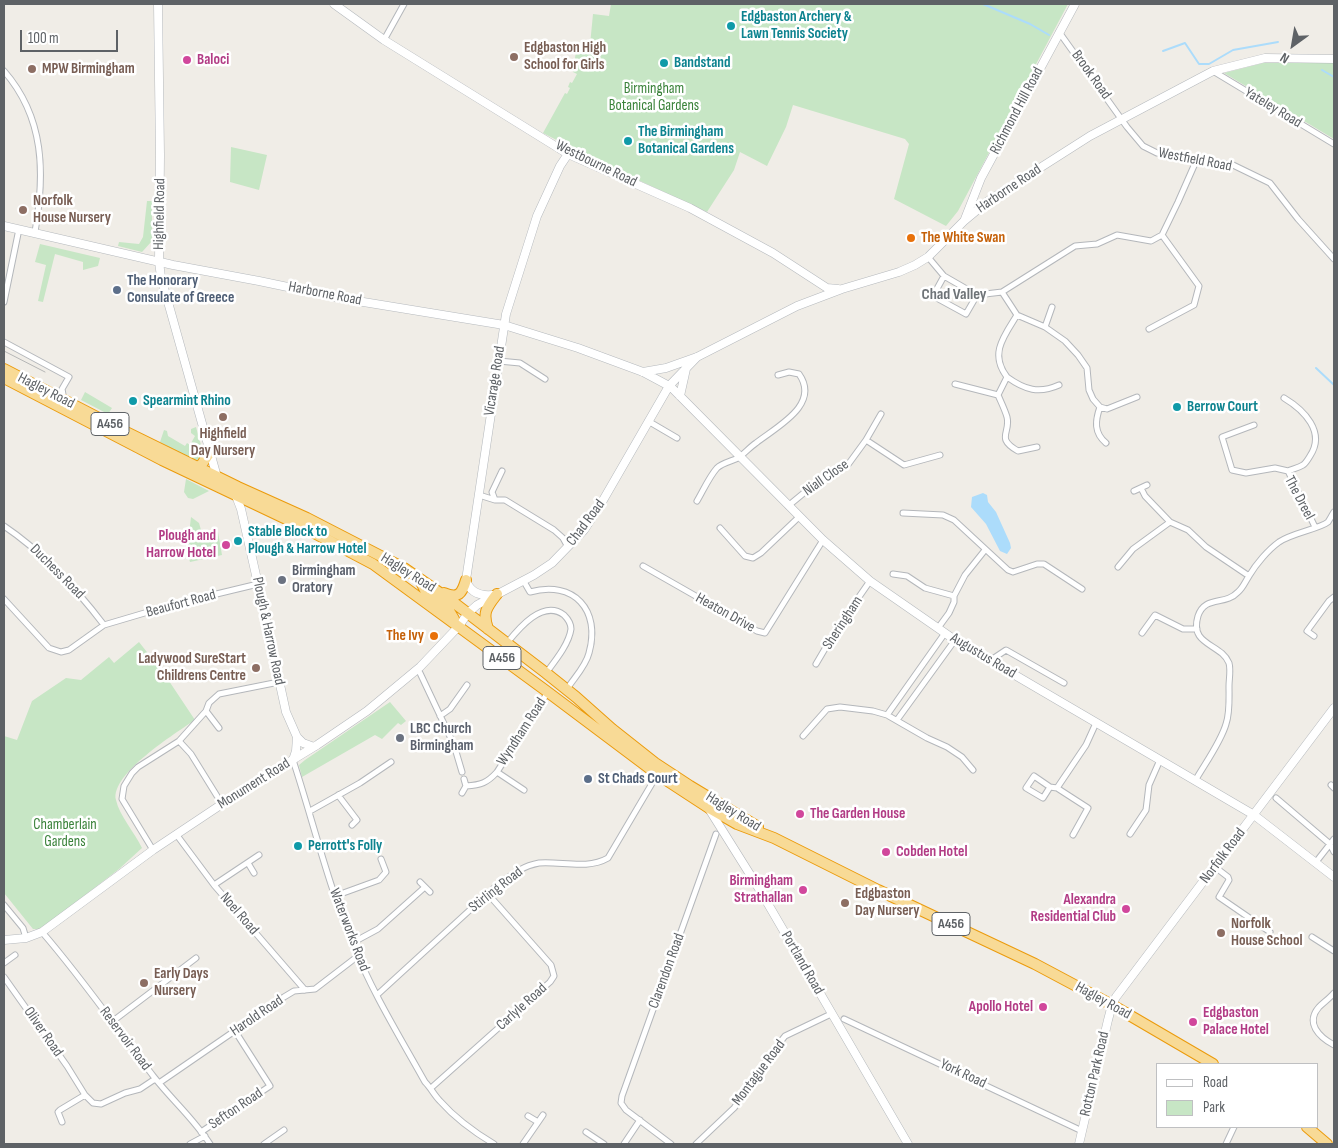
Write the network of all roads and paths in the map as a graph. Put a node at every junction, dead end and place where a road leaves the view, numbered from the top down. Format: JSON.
{"nodes":[{"id":1,"x":158,"y":4,"type":"edge"},
{"id":2,"x":334,"y":4,"type":"edge"},
{"id":3,"x":404,"y":4,"type":"edge"},
{"id":4,"x":1075,"y":4,"type":"edge"},
{"id":5,"x":1059,"y":32,"type":"junction"},
{"id":6,"x":384,"y":40,"type":"junction"},
{"id":7,"x":1334,"y":59,"type":"edge"},
{"id":8,"x":4,"y":71,"type":"edge"},
{"id":9,"x":1212,"y":71,"type":"junction"},
{"id":10,"x":1122,"y":119,"type":"junction"},
{"id":11,"x":1334,"y":144,"type":"edge"},
{"id":12,"x":568,"y":154,"type":"junction"},
{"id":13,"x":1197,"y":159,"type":"junction"},
{"id":14,"x":964,"y":221,"type":"junction"},
{"id":15,"x":4,"y":226,"type":"edge"},
{"id":16,"x":19,"y":229,"type":"junction"},
{"id":17,"x":35,"y":232,"type":"junction"},
{"id":18,"x":1162,"y":234,"type":"junction"},
{"id":19,"x":928,"y":257,"type":"junction"},
{"id":20,"x":1334,"y":259,"type":"edge"},
{"id":21,"x":158,"y":262,"type":"junction"},
{"id":22,"x":944,"y":276,"type":"junction"},
{"id":23,"x":826,"y":292,"type":"junction"},
{"id":24,"x":1002,"y":292,"type":"junction"},
{"id":25,"x":977,"y":295,"type":"junction"},
{"id":26,"x":4,"y":302,"type":"edge"},
{"id":27,"x":1052,"y":306,"type":"dead end"},
{"id":28,"x":1018,"y":315,"type":"junction"},
{"id":29,"x":504,"y":325,"type":"junction"},
{"id":30,"x":1045,"y":327,"type":"junction"},
{"id":31,"x":1149,"y":329,"type":"dead end"},
{"id":32,"x":4,"y":342,"type":"edge"},
{"id":33,"x":697,"y":357,"type":"junction"},
{"id":34,"x":499,"y":361,"type":"junction"},
{"id":35,"x":687,"y":366,"type":"junction"},
{"id":36,"x":4,"y":369,"type":"edge"},
{"id":37,"x":643,"y":372,"type":"junction"},
{"id":38,"x":778,"y":375,"type":"dead end"},
{"id":39,"x":4,"y":378,"type":"edge"},
{"id":40,"x":1007,"y":378,"type":"junction"},
{"id":41,"x":545,"y":379,"type":"dead end"},
{"id":42,"x":955,"y":384,"type":"dead end"},
{"id":43,"x":1059,"y":385,"type":"dead end"},
{"id":44,"x":674,"y":391,"type":"junction"},
{"id":45,"x":63,"y":395,"type":"junction"},
{"id":46,"x":998,"y":395,"type":"junction"},
{"id":47,"x":1137,"y":397,"type":"dead end"},
{"id":48,"x":1284,"y":398,"type":"dead end"},
{"id":49,"x":1100,"y":407,"type":"junction"},
{"id":50,"x":881,"y":414,"type":"dead end"},
{"id":51,"x":648,"y":421,"type":"junction"},
{"id":52,"x":1254,"y":425,"type":"dead end"},
{"id":53,"x":677,"y":438,"type":"dead end"},
{"id":54,"x":866,"y":440,"type":"junction"},
{"id":55,"x":1106,"y":443,"type":"dead end"},
{"id":56,"x":1037,"y":447,"type":"dead end"},
{"id":57,"x":210,"y":452,"type":"junction"},
{"id":58,"x":940,"y":455,"type":"dead end"},
{"id":59,"x":739,"y":457,"type":"junction"},
{"id":60,"x":198,"y":467,"type":"junction"},
{"id":61,"x":502,"y":471,"type":"dead end"},
{"id":62,"x":1288,"y":471,"type":"junction"},
{"id":63,"x":217,"y":477,"type":"junction"},
{"id":64,"x":1147,"y":485,"type":"dead end"},
{"id":65,"x":1141,"y":488,"type":"junction"},
{"id":66,"x":236,"y":491,"type":"junction"},
{"id":67,"x":1134,"y":491,"type":"dead end"},
{"id":68,"x":479,"y":495,"type":"junction"},
{"id":69,"x":495,"y":500,"type":"junction"},
{"id":70,"x":697,"y":501,"type":"dead end"},
{"id":71,"x":788,"y":506,"type":"junction"},
{"id":72,"x":1334,"y":512,"type":"edge"},
{"id":73,"x":903,"y":513,"type":"dead end"},
{"id":74,"x":800,"y":516,"type":"junction"},
{"id":75,"x":1170,"y":522,"type":"junction"},
{"id":76,"x":4,"y":526,"type":"edge"},
{"id":77,"x":1315,"y":527,"type":"junction"},
{"id":78,"x":720,"y":528,"type":"dead end"},
{"id":79,"x":823,"y":540,"type":"junction"},
{"id":80,"x":568,"y":547,"type":"junction"},
{"id":81,"x":985,"y":550,"type":"junction"},
{"id":82,"x":376,"y":559,"type":"junction"},
{"id":83,"x":643,"y":566,"type":"dead end"},
{"id":84,"x":1118,"y":567,"type":"dead end"},
{"id":85,"x":893,"y":574,"type":"dead end"},
{"id":86,"x":1249,"y":576,"type":"junction"},
{"id":87,"x":420,"y":579,"type":"junction"},
{"id":88,"x":466,"y":580,"type":"junction"},
{"id":89,"x":523,"y":580,"type":"junction"},
{"id":90,"x":870,"y":582,"type":"junction"},
{"id":91,"x":258,"y":584,"type":"junction"},
{"id":92,"x":1082,"y":589,"type":"dead end"},
{"id":93,"x":436,"y":590,"type":"junction"},
{"id":94,"x":497,"y":594,"type":"junction"},
{"id":95,"x":954,"y":596,"type":"junction"},
{"id":96,"x":1334,"y":596,"type":"edge"},
{"id":97,"x":4,"y":599,"type":"edge"},
{"id":98,"x":468,"y":613,"type":"junction"},
{"id":99,"x":104,"y":625,"type":"junction"},
{"id":100,"x":459,"y":626,"type":"junction"},
{"id":101,"x":938,"y":628,"type":"junction"},
{"id":102,"x":1198,"y":628,"type":"junction"},
{"id":103,"x":488,"y":629,"type":"junction"},
{"id":104,"x":945,"y":633,"type":"junction"},
{"id":105,"x":1142,"y":633,"type":"dead end"},
{"id":106,"x":1314,"y":636,"type":"dead end"},
{"id":107,"x":955,"y":640,"type":"junction"},
{"id":108,"x":506,"y":643,"type":"junction"},
{"id":109,"x":991,"y":660,"type":"junction"},
{"id":110,"x":816,"y":664,"type":"dead end"},
{"id":111,"x":416,"y":670,"type":"junction"},
{"id":112,"x":546,"y":674,"type":"junction"},
{"id":113,"x":279,"y":682,"type":"junction"},
{"id":114,"x":1064,"y":683,"type":"dead end"},
{"id":115,"x":467,"y":685,"type":"dead end"},
{"id":116,"x":567,"y":689,"type":"junction"},
{"id":117,"x":547,"y":691,"type":"junction"},
{"id":118,"x":1334,"y":708,"type":"edge"},
{"id":119,"x":206,"y":710,"type":"junction"},
{"id":120,"x":887,"y":715,"type":"junction"},
{"id":121,"x":440,"y":716,"type":"junction"},
{"id":122,"x":897,"y":720,"type":"junction"},
{"id":123,"x":1096,"y":723,"type":"junction"},
{"id":124,"x":219,"y":728,"type":"dead end"},
{"id":125,"x":803,"y":736,"type":"dead end"},
{"id":126,"x":297,"y":737,"type":"junction"},
{"id":127,"x":179,"y":741,"type":"junction"},
{"id":128,"x":314,"y":747,"type":"junction"},
{"id":129,"x":293,"y":760,"type":"junction"},
{"id":130,"x":1160,"y":760,"type":"junction"},
{"id":131,"x":391,"y":762,"type":"dead end"},
{"id":132,"x":973,"y":770,"type":"dead end"},
{"id":133,"x":462,"y":772,"type":"dead end"},
{"id":134,"x":497,"y":772,"type":"junction"},
{"id":135,"x":657,"y":774,"type":"junction"},
{"id":136,"x":464,"y":778,"type":"dead end"},
{"id":137,"x":1195,"y":781,"type":"junction"},
{"id":138,"x":466,"y":786,"type":"junction"},
{"id":139,"x":690,"y":786,"type":"junction"},
{"id":140,"x":1050,"y":787,"type":"junction"},
{"id":141,"x":1057,"y":788,"type":"junction"},
{"id":142,"x":524,"y":790,"type":"dead end"},
{"id":143,"x":462,"y":793,"type":"dead end"},
{"id":144,"x":338,"y":795,"type":"junction"},
{"id":145,"x":217,"y":796,"type":"dead end"},
{"id":146,"x":1276,"y":798,"type":"dead end"},
{"id":147,"x":709,"y":808,"type":"junction"},
{"id":148,"x":310,"y":811,"type":"junction"},
{"id":149,"x":1254,"y":815,"type":"junction"},
{"id":150,"x":352,"y":825,"type":"dead end"},
{"id":151,"x":176,"y":834,"type":"junction"},
{"id":152,"x":716,"y":834,"type":"dead end"},
{"id":153,"x":1130,"y":834,"type":"dead end"},
{"id":154,"x":1073,"y":835,"type":"dead end"},
{"id":155,"x":774,"y":838,"type":"junction"},
{"id":156,"x":1334,"y":839,"type":"edge"},
{"id":157,"x":1330,"y":844,"type":"junction"},
{"id":158,"x":153,"y":850,"type":"junction"},
{"id":159,"x":1334,"y":852,"type":"edge"},
{"id":160,"x":259,"y":855,"type":"dead end"},
{"id":161,"x":381,"y":859,"type":"dead end"},
{"id":162,"x":1316,"y":862,"type":"junction"},
{"id":163,"x":248,"y":863,"type":"junction"},
{"id":164,"x":1215,"y":867,"type":"junction"},
{"id":165,"x":254,"y":873,"type":"dead end"},
{"id":166,"x":1334,"y":877,"type":"edge"},
{"id":167,"x":420,"y":882,"type":"dead end"},
{"id":168,"x":214,"y":885,"type":"junction"},
{"id":169,"x":425,"y":887,"type":"junction"},
{"id":170,"x":430,"y":892,"type":"dead end"},
{"id":171,"x":488,"y":894,"type":"junction"},
{"id":172,"x":335,"y":896,"type":"junction"},
{"id":173,"x":4,"y":905,"type":"edge"},
{"id":174,"x":42,"y":932,"type":"junction"},
{"id":175,"x":1270,"y":932,"type":"dead end"},
{"id":176,"x":1312,"y":937,"type":"dead end"},
{"id":177,"x":26,"y":938,"type":"junction"},
{"id":178,"x":4,"y":940,"type":"edge"},
{"id":179,"x":352,"y":942,"type":"junction"},
{"id":180,"x":1334,"y":950,"type":"edge"},
{"id":181,"x":14,"y":955,"type":"dead end"},
{"id":182,"x":358,"y":956,"type":"junction"},
{"id":183,"x":196,"y":958,"type":"dead end"},
{"id":184,"x":4,"y":963,"type":"edge"},
{"id":185,"x":4,"y":977,"type":"edge"},
{"id":186,"x":305,"y":990,"type":"junction"},
{"id":187,"x":1334,"y":993,"type":"edge"},
{"id":188,"x":377,"y":995,"type":"junction"},
{"id":189,"x":1112,"y":1004,"type":"junction"},
{"id":190,"x":831,"y":1014,"type":"junction"},
{"id":191,"x":844,"y":1019,"type":"dead end"},
{"id":192,"x":113,"y":1021,"type":"junction"},
{"id":193,"x":235,"y":1031,"type":"junction"},
{"id":194,"x":1334,"y":1045,"type":"edge"},
{"id":195,"x":1211,"y":1063,"type":"edge"},
{"id":196,"x":157,"y":1081,"type":"junction"},
{"id":197,"x":431,"y":1088,"type":"junction"},
{"id":198,"x":85,"y":1095,"type":"junction"},
{"id":199,"x":543,"y":1115,"type":"dead end"},
{"id":200,"x":528,"y":1116,"type":"dead end"},
{"id":201,"x":640,"y":1120,"type":"junction"},
{"id":202,"x":62,"y":1122,"type":"dead end"},
{"id":203,"x":538,"y":1122,"type":"junction"},
{"id":204,"x":1234,"y":1128,"type":"edge"},
{"id":205,"x":1308,"y":1128,"type":"edge"},
{"id":206,"x":284,"y":1130,"type":"dead end"},
{"id":207,"x":1082,"y":1131,"type":"junction"},
{"id":208,"x":586,"y":1132,"type":"dead end"},
{"id":209,"x":203,"y":1134,"type":"junction"},
{"id":210,"x":485,"y":1138,"type":"junction"},
{"id":211,"x":190,"y":1144,"type":"edge"},
{"id":212,"x":210,"y":1144,"type":"edge"},
{"id":213,"x":264,"y":1144,"type":"edge"},
{"id":214,"x":481,"y":1144,"type":"edge"},
{"id":215,"x":494,"y":1144,"type":"edge"},
{"id":216,"x":523,"y":1144,"type":"edge"},
{"id":217,"x":604,"y":1144,"type":"edge"},
{"id":218,"x":624,"y":1144,"type":"edge"},
{"id":219,"x":671,"y":1144,"type":"edge"},
{"id":220,"x":696,"y":1144,"type":"edge"},
{"id":221,"x":908,"y":1144,"type":"edge"},
{"id":222,"x":1079,"y":1144,"type":"edge"},
{"id":223,"x":1226,"y":1144,"type":"edge"},
{"id":224,"x":1327,"y":1144,"type":"edge"}],
"edges":[{"from":1,"to":21,"type":"main road","name":"Highfield Road"},
{"from":2,"to":6,"type":"main road","name":"Westbourne Road"},
{"from":3,"to":6,"type":"street"},
{"from":4,"to":5,"type":"main road","name":"Richmond Hill Road"},
{"from":5,"to":10,"type":"street","name":"Brook Road"},
{"from":5,"to":14,"type":"main road","name":"Richmond Hill Road"},
{"from":6,"to":12,"type":"main road","name":"Westbourne Road"},
{"from":7,"to":9,"type":"main road","name":"Harborne Road"},
{"from":8,"to":17,"type":"street"},
{"from":9,"to":10,"type":"main road","name":"Harborne Road"},
{"from":9,"to":11,"type":"street","name":"Yateley Road"},
{"from":10,"to":13,"type":"street","name":"Westfield Road"},
{"from":10,"to":14,"type":"main road","name":"Harborne Road"},
{"from":12,"to":23,"type":"main road","name":"Westbourne Road"},
{"from":12,"to":29,"type":"main road","name":"Vicarage Road"},
{"from":13,"to":18,"type":"street"},
{"from":13,"to":20,"type":"street","name":"Westfield Road"},
{"from":14,"to":19,"type":"main road","name":"Harborne Road"},
{"from":15,"to":16,"type":"main road","name":"Harborne Road"},
{"from":16,"to":17,"type":"main road","name":"Harborne Road"},
{"from":16,"to":26,"type":"street"},
{"from":17,"to":21,"type":"main road","name":"Harborne Road"},
{"from":18,"to":24,"type":"street"},
{"from":18,"to":31,"type":"street"},
{"from":19,"to":22,"type":"street"},
{"from":19,"to":23,"type":"main road","name":"Harborne Road"},
{"from":21,"to":29,"type":"main road","name":"Harborne Road"},
{"from":21,"to":57,"type":"main road","name":"Highfield Road"},
{"from":22,"to":25,"type":"street"},
{"from":22,"to":25,"type":"street"},
{"from":23,"to":33,"type":"main road","name":"Harborne Road"},
{"from":24,"to":25,"type":"street"},
{"from":24,"to":28,"type":"street"},
{"from":27,"to":30,"type":"street"},
{"from":28,"to":30,"type":"street"},
{"from":28,"to":40,"type":"street"},
{"from":29,"to":34,"type":"main road","name":"Vicarage Road"},
{"from":29,"to":37,"type":"main road","name":"Harborne Road"},
{"from":30,"to":49,"type":"street"},
{"from":32,"to":45,"type":"street"},
{"from":33,"to":35,"type":"main road","name":"Harborne Road"},
{"from":33,"to":37,"type":"main road","name":"Harborne Road"},
{"from":34,"to":41,"type":"street"},
{"from":34,"to":68,"type":"main road","name":"Vicarage Road"},
{"from":35,"to":44,"type":"main road","name":"Harborne Road"},
{"from":35,"to":44,"type":"main road"},
{"from":36,"to":45,"type":"highway","name":"Hagley Road","number":"A456"},
{"from":37,"to":44,"type":"main road","name":"Harborne Road"},
{"from":38,"to":59,"type":"street"},
{"from":39,"to":66,"type":"highway","name":"Hagley Road","number":"A456"},
{"from":40,"to":43,"type":"street"},
{"from":40,"to":46,"type":"street"},
{"from":42,"to":46,"type":"street"},
{"from":44,"to":51,"type":"main road","name":"Chad Road"},
{"from":44,"to":59,"type":"main road","name":"Augustus Road"},
{"from":45,"to":60,"type":"highway","name":"Hagley Road","number":"A456"},
{"from":46,"to":56,"type":"street"},
{"from":47,"to":49,"type":"street"},
{"from":48,"to":62,"type":"street"},
{"from":49,"to":55,"type":"street"},
{"from":50,"to":54,"type":"street","name":"Niall Close"},
{"from":51,"to":53,"type":"street"},
{"from":51,"to":80,"type":"main road","name":"Chad Road"},
{"from":52,"to":62,"type":"street","name":"The Dreel"},
{"from":54,"to":58,"type":"street"},
{"from":54,"to":71,"type":"street","name":"Niall Close"},
{"from":57,"to":60,"type":"highway"},
{"from":57,"to":63,"type":"main road","name":"Highfield Road"},
{"from":59,"to":70,"type":"street"},
{"from":59,"to":71,"type":"main road","name":"Augustus Road"},
{"from":60,"to":63,"type":"highway","name":"Hagley Road","number":"A456"},
{"from":61,"to":69,"type":"street"},
{"from":62,"to":77,"type":"street","name":"The Dreel"},
{"from":63,"to":66,"type":"highway","name":"Hagley Road","number":"A456"},
{"from":64,"to":65,"type":"street"},
{"from":65,"to":67,"type":"street"},
{"from":65,"to":75,"type":"street"},
{"from":66,"to":82,"type":"highway","name":"Hagley Road","number":"A456"},
{"from":66,"to":91,"type":"main road","name":"Plough & Harrow Road"},
{"from":68,"to":69,"type":"street"},
{"from":68,"to":88,"type":"main road","name":"Vicarage Road"},
{"from":69,"to":80,"type":"street"},
{"from":71,"to":74,"type":"main road","name":"Augustus Road"},
{"from":72,"to":77,"type":"street"},
{"from":73,"to":81,"type":"street"},
{"from":74,"to":78,"type":"street"},
{"from":74,"to":79,"type":"main road","name":"Augustus Road"},
{"from":75,"to":84,"type":"street"},
{"from":75,"to":86,"type":"street"},
{"from":76,"to":99,"type":"street","name":"Duchess Road"},
{"from":77,"to":86,"type":"street"},
{"from":79,"to":83,"type":"street","name":"Heaton Drive"},
{"from":79,"to":90,"type":"main road","name":"Augustus Road"},
{"from":80,"to":89,"type":"main road","name":"Chad Road"},
{"from":81,"to":92,"type":"street"},
{"from":81,"to":95,"type":"street"},
{"from":82,"to":87,"type":"highway","name":"Hagley Road","number":"A456"},
{"from":82,"to":100,"type":"highway","name":"Hagley Road","number":"A456"},
{"from":85,"to":95,"type":"street"},
{"from":86,"to":102,"type":"street"},
{"from":87,"to":93,"type":"highway","name":"Hagley Road","number":"A456"},
{"from":87,"to":100,"type":"highway"},
{"from":88,"to":93,"type":"highway"},
{"from":88,"to":94,"type":"main road"},
{"from":89,"to":94,"type":"main road","name":"Chad Road"},
{"from":89,"to":116,"type":"street"},
{"from":90,"to":101,"type":"main road","name":"Augustus Road"},
{"from":90,"to":110,"type":"street","name":"Sheringham"},
{"from":91,"to":99,"type":"street","name":"Beaufort Road"},
{"from":91,"to":113,"type":"main road","name":"Plough & Harrow Road"},
{"from":93,"to":98,"type":"highway","name":"Hagley Road","number":"A456"},
{"from":94,"to":98,"type":"main road","name":"Chad Road"},
{"from":94,"to":103,"type":"highway"},
{"from":95,"to":101,"type":"street"},
{"from":96,"to":106,"type":"street"},
{"from":97,"to":99,"type":"street","name":"Beaufort Road"},
{"from":98,"to":100,"type":"main road","name":"Monument Road"},
{"from":98,"to":103,"type":"highway","name":"Hagley Road","number":"A456"},
{"from":100,"to":111,"type":"main road","name":"Monument Road"},
{"from":100,"to":117,"type":"highway","name":"Hagley Road","number":"A456"},
{"from":101,"to":104,"type":"main road","name":"Augustus Road"},
{"from":102,"to":105,"type":"street"},
{"from":102,"to":137,"type":"street"},
{"from":103,"to":108,"type":"highway","name":"Hagley Road","number":"A456"},
{"from":104,"to":107,"type":"main road","name":"Augustus Road"},
{"from":104,"to":120,"type":"street"},
{"from":107,"to":109,"type":"main road","name":"Augustus Road"},
{"from":107,"to":122,"type":"street"},
{"from":108,"to":112,"type":"highway","name":"Hagley Road","number":"A456"},
{"from":108,"to":112,"type":"street"},
{"from":109,"to":114,"type":"street"},
{"from":109,"to":123,"type":"main road","name":"Augustus Road"},
{"from":111,"to":121,"type":"street"},
{"from":111,"to":128,"type":"main road","name":"Monument Road"},
{"from":112,"to":116,"type":"highway","name":"Hagley Road","number":"A456"},
{"from":112,"to":117,"type":"highway"},
{"from":113,"to":119,"type":"street"},
{"from":113,"to":126,"type":"main road","name":"Plough & Harrow Road"},
{"from":115,"to":121,"type":"street"},
{"from":116,"to":139,"type":"highway","name":"Hagley Road","number":"A456"},
{"from":117,"to":134,"type":"street","name":"Wyndham Road"},
{"from":117,"to":135,"type":"highway","name":"Hagley Road","number":"A456"},
{"from":118,"to":149,"type":"main road","name":"Norfolk Road"},
{"from":119,"to":124,"type":"street"},
{"from":119,"to":127,"type":"street"},
{"from":120,"to":122,"type":"street"},
{"from":120,"to":125,"type":"street"},
{"from":121,"to":133,"type":"street"},
{"from":122,"to":132,"type":"street"},
{"from":123,"to":130,"type":"main road","name":"Augustus Road"},
{"from":123,"to":141,"type":"street"},
{"from":126,"to":128,"type":"main road"},
{"from":126,"to":129,"type":"main road"},
{"from":127,"to":145,"type":"street"},
{"from":127,"to":158,"type":"street"},
{"from":128,"to":129,"type":"main road","name":"Monument Road"},
{"from":129,"to":148,"type":"street","name":"Waterworks Road"},
{"from":129,"to":151,"type":"main road","name":"Monument Road"},
{"from":130,"to":137,"type":"main road","name":"Augustus Road"},
{"from":130,"to":153,"type":"street"},
{"from":131,"to":144,"type":"street"},
{"from":134,"to":138,"type":"street","name":"Wyndham Road"},
{"from":134,"to":142,"type":"street","name":"Wyndham Road"},
{"from":135,"to":147,"type":"highway","name":"Hagley Road","number":"A456"},
{"from":135,"to":171,"type":"street","name":"Stirling Road"},
{"from":136,"to":138,"type":"street"},
{"from":137,"to":149,"type":"main road","name":"Augustus Road"},
{"from":138,"to":143,"type":"street"},
{"from":139,"to":147,"type":"main road","name":"Portland Road"},
{"from":139,"to":155,"type":"highway","name":"Hagley Road","number":"A456"},
{"from":140,"to":140,"type":"street"},
{"from":140,"to":141,"type":"street"},
{"from":141,"to":154,"type":"street"},
{"from":144,"to":148,"type":"street"},
{"from":144,"to":150,"type":"street"},
{"from":146,"to":157,"type":"street"},
{"from":147,"to":155,"type":"highway","name":"Hagley Road","number":"A456"},
{"from":147,"to":190,"type":"main road","name":"Portland Road"},
{"from":148,"to":172,"type":"street","name":"Waterworks Road"},
{"from":149,"to":162,"type":"main road","name":"Augustus Road"},
{"from":149,"to":164,"type":"main road","name":"Norfolk Road"},
{"from":151,"to":158,"type":"main road","name":"Monument Road"},
{"from":151,"to":168,"type":"street","name":"Noel Road"},
{"from":152,"to":201,"type":"street","name":"Clarendon Road"},
{"from":155,"to":189,"type":"highway","name":"Hagley Road","number":"A456"},
{"from":156,"to":157,"type":"street"},
{"from":157,"to":159,"type":"street"},
{"from":157,"to":162,"type":"street"},
{"from":158,"to":174,"type":"main road","name":"Monument Road"},
{"from":160,"to":163,"type":"street"},
{"from":161,"to":172,"type":"street"},
{"from":162,"to":166,"type":"main road","name":"Augustus Road"},
{"from":163,"to":165,"type":"street"},
{"from":163,"to":168,"type":"street"},
{"from":164,"to":175,"type":"street"},
{"from":164,"to":189,"type":"main road","name":"Norfolk Road"},
{"from":167,"to":169,"type":"street"},
{"from":168,"to":186,"type":"street","name":"Noel Road"},
{"from":169,"to":170,"type":"street"},
{"from":169,"to":179,"type":"street"},
{"from":171,"to":188,"type":"street","name":"Stirling Road"},
{"from":171,"to":197,"type":"street","name":"Carlyle Road"},
{"from":172,"to":179,"type":"street","name":"Waterworks Road"},
{"from":173,"to":177,"type":"street"},
{"from":174,"to":177,"type":"main road","name":"Monument Road"},
{"from":174,"to":192,"type":"street","name":"Reservoir Road"},
{"from":176,"to":180,"type":"street"},
{"from":177,"to":178,"type":"main road","name":"Monument Road"},
{"from":179,"to":182,"type":"street","name":"Waterworks Road"},
{"from":181,"to":184,"type":"street"},
{"from":182,"to":186,"type":"street","name":"Harold Road"},
{"from":182,"to":188,"type":"street","name":"Waterworks Road"},
{"from":183,"to":192,"type":"street"},
{"from":185,"to":198,"type":"street","name":"Oliver Road"},
{"from":186,"to":193,"type":"street","name":"Harold Road"},
{"from":187,"to":194,"type":"street"},
{"from":188,"to":197,"type":"street","name":"Waterworks Road"},
{"from":189,"to":195,"type":"highway","name":"Hagley Road","number":"A456"},
{"from":189,"to":207,"type":"main road","name":"Rotton Park Road"},
{"from":190,"to":220,"type":"street","name":"Montague Road"},
{"from":190,"to":221,"type":"main road","name":"Portland Road"},
{"from":191,"to":207,"type":"street","name":"York Road"},
{"from":192,"to":196,"type":"street","name":"Reservoir Road"},
{"from":193,"to":196,"type":"street","name":"Harold Road"},
{"from":193,"to":209,"type":"street","name":"Sefton Road"},
{"from":196,"to":198,"type":"street","name":"Harold Road"},
{"from":196,"to":209,"type":"street","name":"Reservoir Road"},
{"from":197,"to":210,"type":"street","name":"Waterworks Road"},
{"from":198,"to":202,"type":"street"},
{"from":199,"to":203,"type":"street"},
{"from":200,"to":203,"type":"street"},
{"from":201,"to":218,"type":"street"},
{"from":201,"to":219,"type":"street"},
{"from":203,"to":216,"type":"street"},
{"from":204,"to":223,"type":"street"},
{"from":205,"to":224,"type":"highway"},
{"from":206,"to":213,"type":"street"},
{"from":207,"to":222,"type":"main road","name":"Rotton Park Road"},
{"from":208,"to":217,"type":"street"},
{"from":209,"to":211,"type":"street","name":"Sefton Road"},
{"from":209,"to":212,"type":"street","name":"Reservoir Road"},
{"from":210,"to":214,"type":"street"},
{"from":210,"to":215,"type":"street","name":"Waterworks Road"}]}
